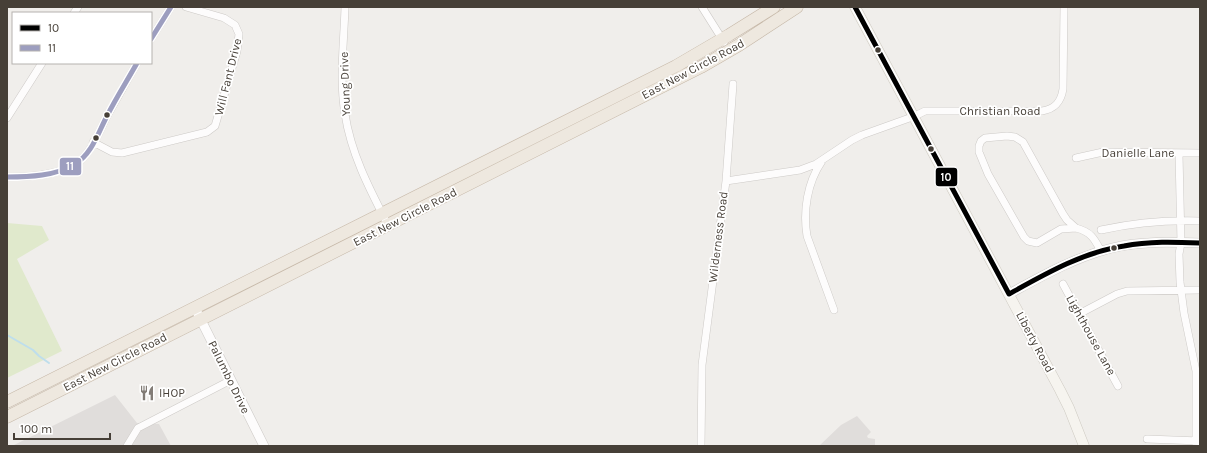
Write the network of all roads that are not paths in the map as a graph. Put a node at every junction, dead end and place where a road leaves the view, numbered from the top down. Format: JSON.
{"nodes":[{"id":1,"x":171,"y":7,"type":"edge"},
{"id":2,"x":186,"y":7,"type":"edge"},
{"id":3,"x":345,"y":7,"type":"edge"},
{"id":4,"x":702,"y":7,"type":"edge"},
{"id":5,"x":774,"y":7,"type":"edge"},
{"id":6,"x":797,"y":7,"type":"edge"},
{"id":7,"x":855,"y":7,"type":"edge"},
{"id":8,"x":1064,"y":7,"type":"edge"},
{"id":9,"x":152,"y":37,"type":"edge"},
{"id":10,"x":722,"y":39,"type":"junction"},
{"id":11,"x":730,"y":50,"type":"junction"},
{"id":12,"x":41,"y":64,"type":"edge"},
{"id":13,"x":136,"y":64,"type":"edge"},
{"id":14,"x":733,"y":84,"type":"dead end"},
{"id":15,"x":915,"y":116,"type":"junction"},
{"id":16,"x":7,"y":118,"type":"edge"},
{"id":17,"x":93,"y":142,"type":"junction"},
{"id":18,"x":1200,"y":153,"type":"edge"},
{"id":19,"x":1179,"y":154,"type":"junction"},
{"id":20,"x":1076,"y":158,"type":"dead end"},
{"id":21,"x":823,"y":159,"type":"junction"},
{"id":22,"x":7,"y":177,"type":"edge"},
{"id":23,"x":726,"y":181,"type":"junction"},
{"id":24,"x":382,"y":214,"type":"junction"},
{"id":25,"x":1180,"y":220,"type":"junction"},
{"id":26,"x":1200,"y":221,"type":"edge"},
{"id":27,"x":388,"y":225,"type":"junction"},
{"id":28,"x":1076,"y":228,"type":"junction"},
{"id":29,"x":1100,"y":230,"type":"dead end"},
{"id":30,"x":1181,"y":243,"type":"junction"},
{"id":31,"x":1200,"y":243,"type":"edge"},
{"id":32,"x":1101,"y":251,"type":"junction"},
{"id":33,"x":1063,"y":284,"type":"dead end"},
{"id":34,"x":1181,"y":290,"type":"junction"},
{"id":35,"x":1200,"y":290,"type":"edge"},
{"id":36,"x":1009,"y":294,"type":"junction"},
{"id":37,"x":195,"y":308,"type":"junction"},
{"id":38,"x":834,"y":310,"type":"dead end"},
{"id":39,"x":1079,"y":314,"type":"junction"},
{"id":40,"x":200,"y":320,"type":"junction"},
{"id":41,"x":1198,"y":362,"type":"edge"},
{"id":42,"x":231,"y":380,"type":"junction"},
{"id":43,"x":1118,"y":386,"type":"dead end"},
{"id":44,"x":7,"y":402,"type":"edge"},
{"id":45,"x":7,"y":417,"type":"edge"},
{"id":46,"x":1147,"y":439,"type":"dead end"},
{"id":47,"x":1197,"y":443,"type":"edge"},
{"id":48,"x":127,"y":446,"type":"edge"},
{"id":49,"x":264,"y":446,"type":"edge"},
{"id":50,"x":701,"y":446,"type":"edge"},
{"id":51,"x":1084,"y":446,"type":"edge"}],
"edges":[{"from":1,"to":9,"type":"street"},
{"from":2,"to":17,"type":"street","name":"Will Fant Drive"},
{"from":3,"to":24,"type":"street","name":"Young Drive"},
{"from":4,"to":10,"type":"street"},
{"from":5,"to":10,"type":"highway","name":"East New Circle Road"},
{"from":6,"to":11,"type":"highway","name":"East New Circle Road"},
{"from":7,"to":15,"type":"main road","name":"Liberty Road"},
{"from":8,"to":15,"type":"street","name":"Christian Road"},
{"from":10,"to":11,"type":"street"},
{"from":10,"to":24,"type":"highway","name":"East New Circle Road"},
{"from":11,"to":27,"type":"highway","name":"East New Circle Road"},
{"from":12,"to":16,"type":"street"},
{"from":13,"to":17,"type":"street"},
{"from":14,"to":23,"type":"street"},
{"from":15,"to":21,"type":"street","name":"Wilderness Road"},
{"from":15,"to":36,"type":"main road","name":"Liberty Road"},
{"from":17,"to":22,"type":"street"},
{"from":18,"to":19,"type":"street","name":"Danielle Lane"},
{"from":19,"to":20,"type":"street","name":"Danielle Lane"},
{"from":19,"to":25,"type":"street"},
{"from":21,"to":23,"type":"street","name":"Wilderness Road"},
{"from":21,"to":38,"type":"street"},
{"from":23,"to":50,"type":"street","name":"Wilderness Road"},
{"from":24,"to":27,"type":"street","name":"Young Drive"},
{"from":24,"to":37,"type":"highway","name":"East New Circle Road"},
{"from":25,"to":26,"type":"street"},
{"from":25,"to":29,"type":"street"},
{"from":25,"to":30,"type":"street"},
{"from":27,"to":40,"type":"highway","name":"East New Circle Road"},
{"from":28,"to":28,"type":"street"},
{"from":28,"to":32,"type":"street"},
{"from":30,"to":31,"type":"street"},
{"from":30,"to":32,"type":"street"},
{"from":30,"to":34,"type":"street"},
{"from":32,"to":36,"type":"street"},
{"from":33,"to":39,"type":"street","name":"Lighthouse Lane"},
{"from":34,"to":35,"type":"street"},
{"from":34,"to":39,"type":"street"},
{"from":34,"to":41,"type":"street"},
{"from":36,"to":51,"type":"main road","name":"Liberty Road"},
{"from":37,"to":40,"type":"street","name":"Palumbo Drive"},
{"from":37,"to":44,"type":"highway","name":"East New Circle Road"},
{"from":39,"to":43,"type":"street","name":"Lighthouse Lane"},
{"from":40,"to":42,"type":"street","name":"Palumbo Drive"},
{"from":40,"to":45,"type":"highway","name":"East New Circle Road"},
{"from":41,"to":47,"type":"street"},
{"from":42,"to":48,"type":"street"},
{"from":42,"to":49,"type":"street","name":"Palumbo Drive"},
{"from":46,"to":47,"type":"street"}]}
